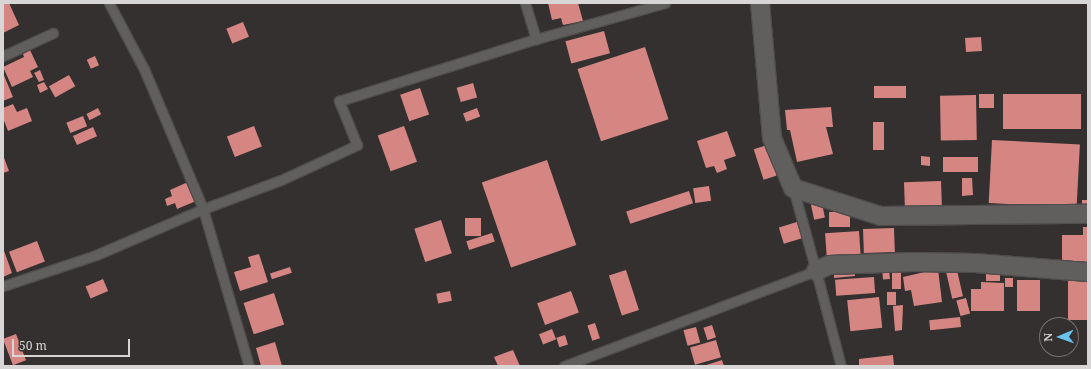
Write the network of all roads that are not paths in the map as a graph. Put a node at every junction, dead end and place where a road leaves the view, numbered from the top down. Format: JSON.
{"nodes":[{"id":1,"x":109,"y":3,"type":"edge"},
{"id":2,"x":525,"y":3,"type":"edge"},
{"id":3,"x":665,"y":3,"type":"edge"},
{"id":4,"x":760,"y":3,"type":"edge"},
{"id":5,"x":53,"y":33,"type":"dead end"},
{"id":6,"x":536,"y":39,"type":"junction"},
{"id":7,"x":3,"y":56,"type":"edge"},
{"id":8,"x":793,"y":188,"type":"junction"},
{"id":9,"x":203,"y":209,"type":"junction"},
{"id":10,"x":1088,"y":214,"type":"edge"},
{"id":11,"x":816,"y":271,"type":"junction"},
{"id":12,"x":1088,"y":272,"type":"edge"},
{"id":13,"x":3,"y":286,"type":"edge"},
{"id":14,"x":248,"y":366,"type":"edge"},
{"id":15,"x":564,"y":366,"type":"edge"},
{"id":16,"x":841,"y":366,"type":"edge"}],
"edges":[{"from":1,"to":9,"type":"lane"},
{"from":2,"to":6,"type":"lane"},
{"from":3,"to":6,"type":"lane"},
{"from":4,"to":8,"type":"street"},
{"from":5,"to":7,"type":"lane"},
{"from":6,"to":9,"type":"lane"},
{"from":8,"to":10,"type":"street"},
{"from":8,"to":11,"type":"lane"},
{"from":9,"to":13,"type":"lane"},
{"from":9,"to":14,"type":"lane"},
{"from":11,"to":12,"type":"street"},
{"from":11,"to":15,"type":"lane"},
{"from":11,"to":16,"type":"lane"}]}
